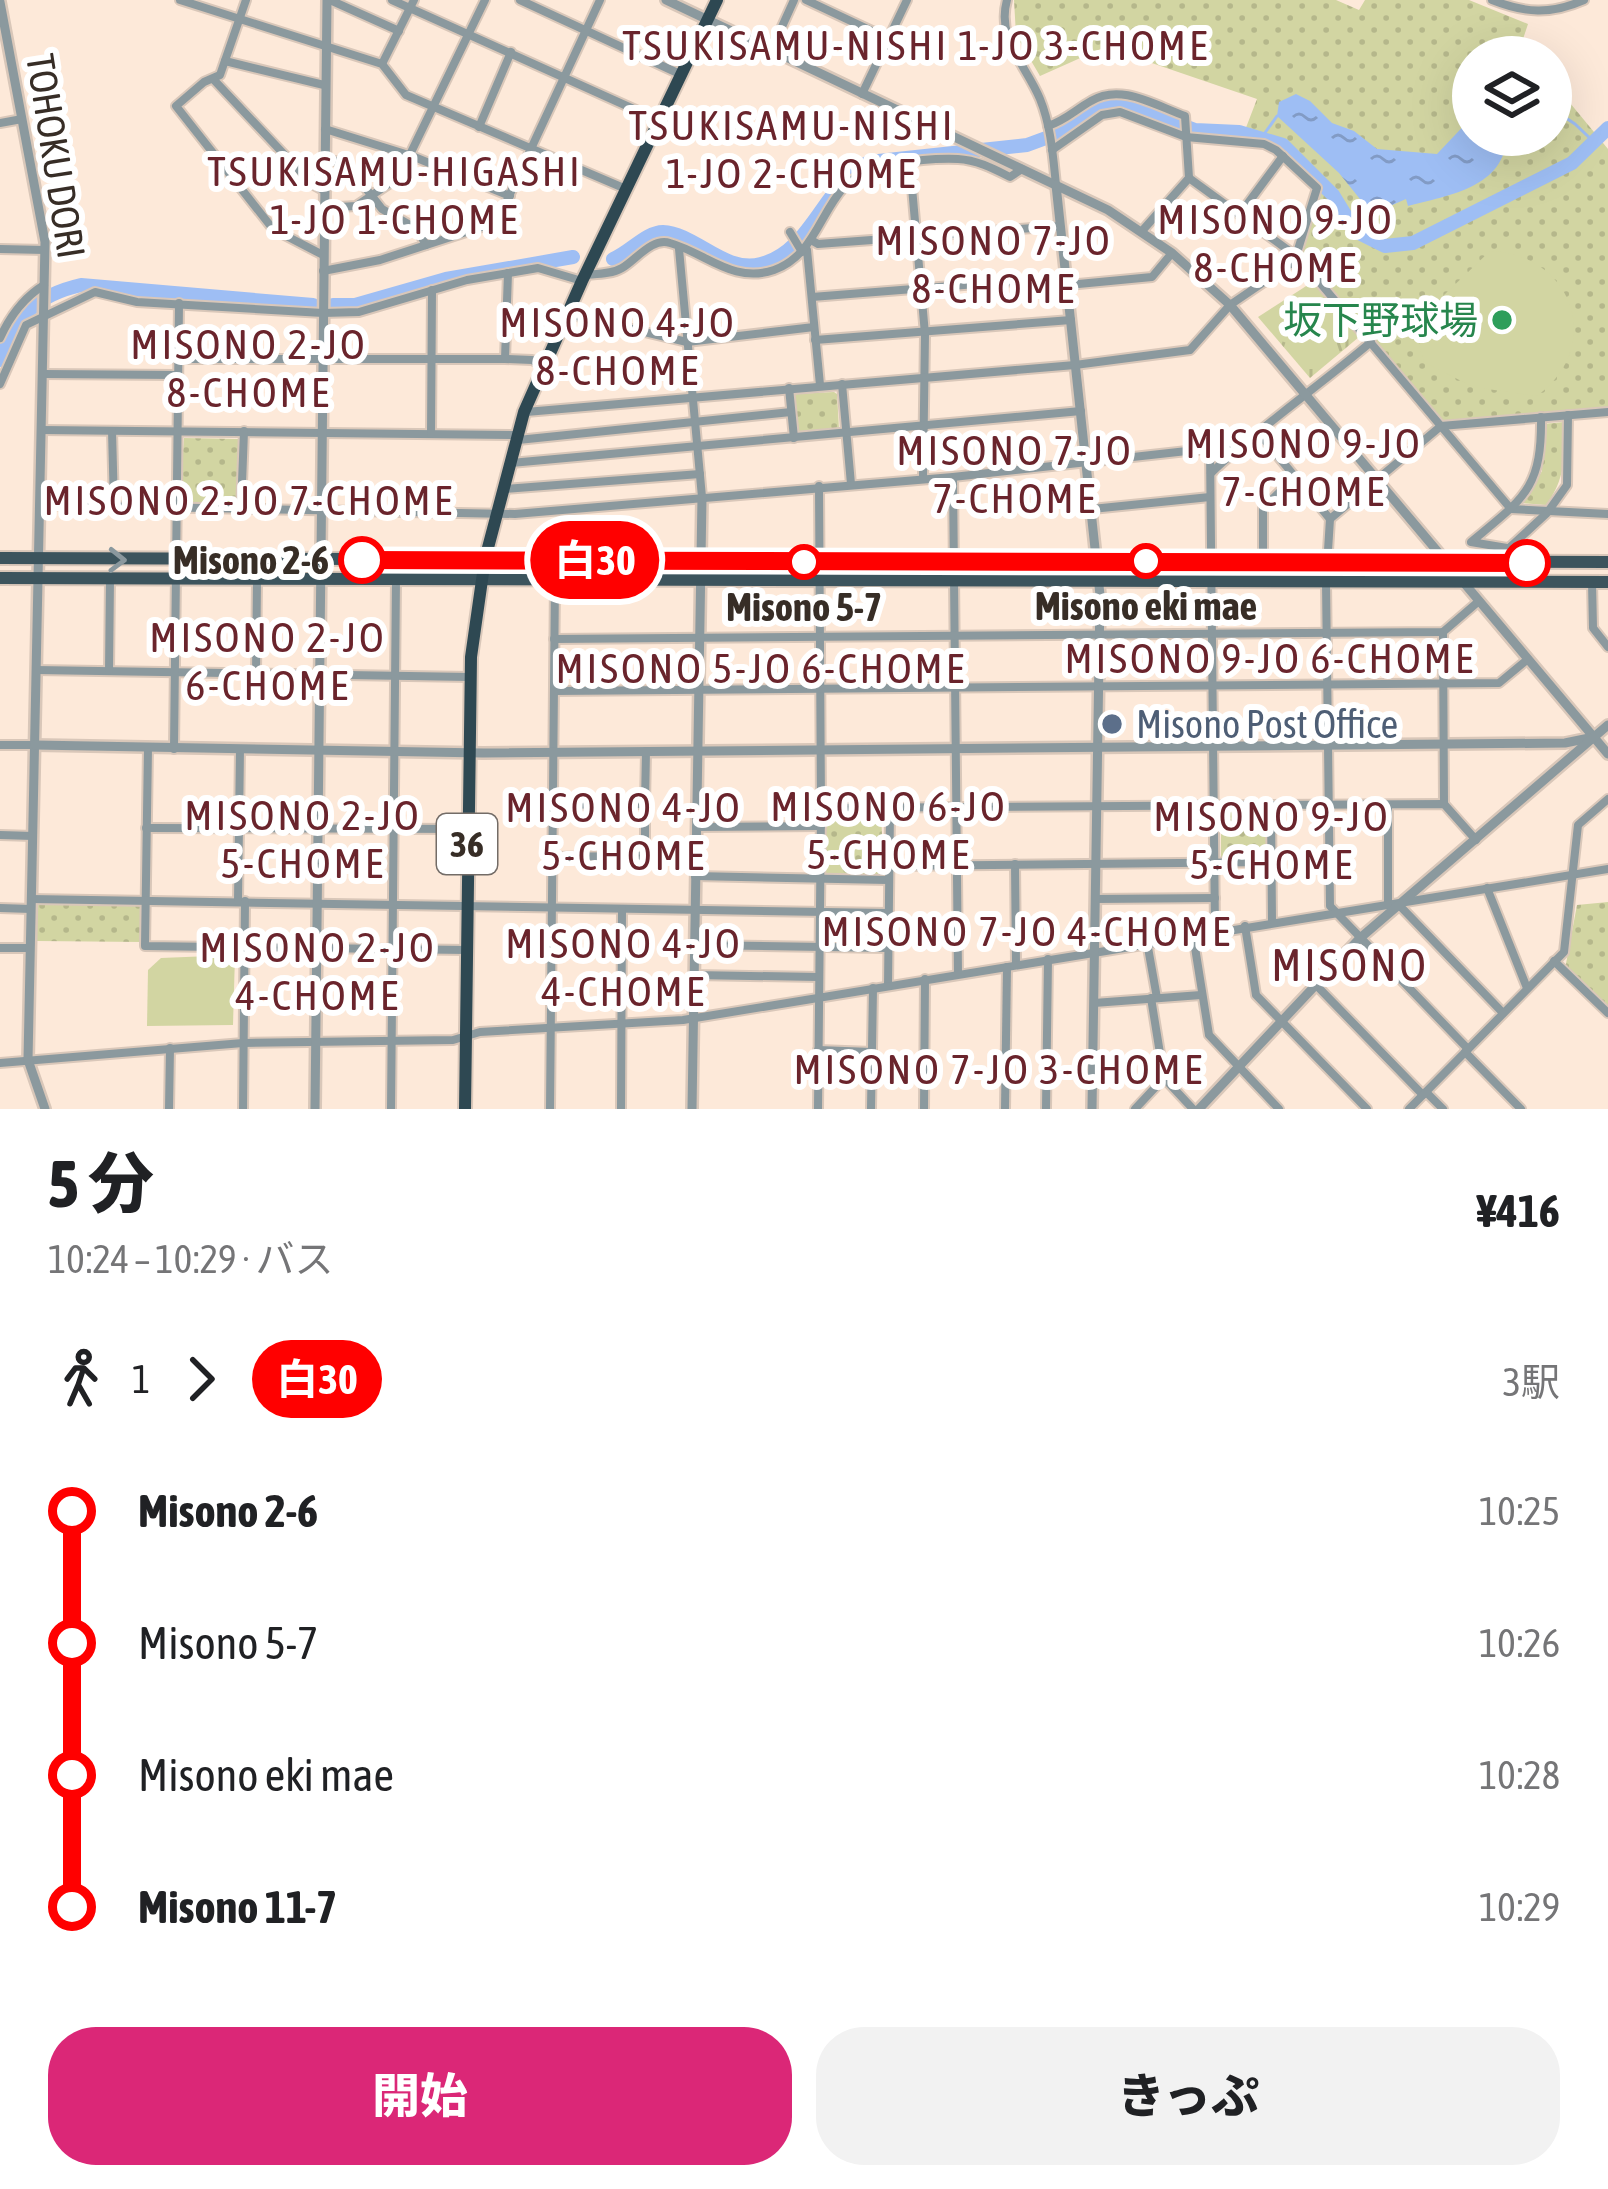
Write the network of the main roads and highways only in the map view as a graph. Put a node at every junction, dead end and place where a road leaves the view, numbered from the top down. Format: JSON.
{"nodes":[{"id":1,"x":717,"y":0,"type":"edge"},
{"id":2,"x":0,"y":558,"type":"edge"},
{"id":3,"x":485,"y":559,"type":"junction"},
{"id":4,"x":1608,"y":562,"type":"edge"},
{"id":5,"x":0,"y":578,"type":"edge"},
{"id":6,"x":481,"y":580,"type":"junction"},
{"id":7,"x":1608,"y":582,"type":"edge"},
{"id":8,"x":465,"y":1109,"type":"edge"}],
"edges":[{"from":1,"to":3,"type":"highway","number":"36"},
{"from":2,"to":3,"type":"main road","one_way":true},
{"from":3,"to":4,"type":"main road"},
{"from":3,"to":6,"type":"highway","number":"36"},
{"from":5,"to":6,"type":"main road"},
{"from":6,"to":7,"type":"main road"},
{"from":6,"to":8,"type":"highway","number":"36"}]}
